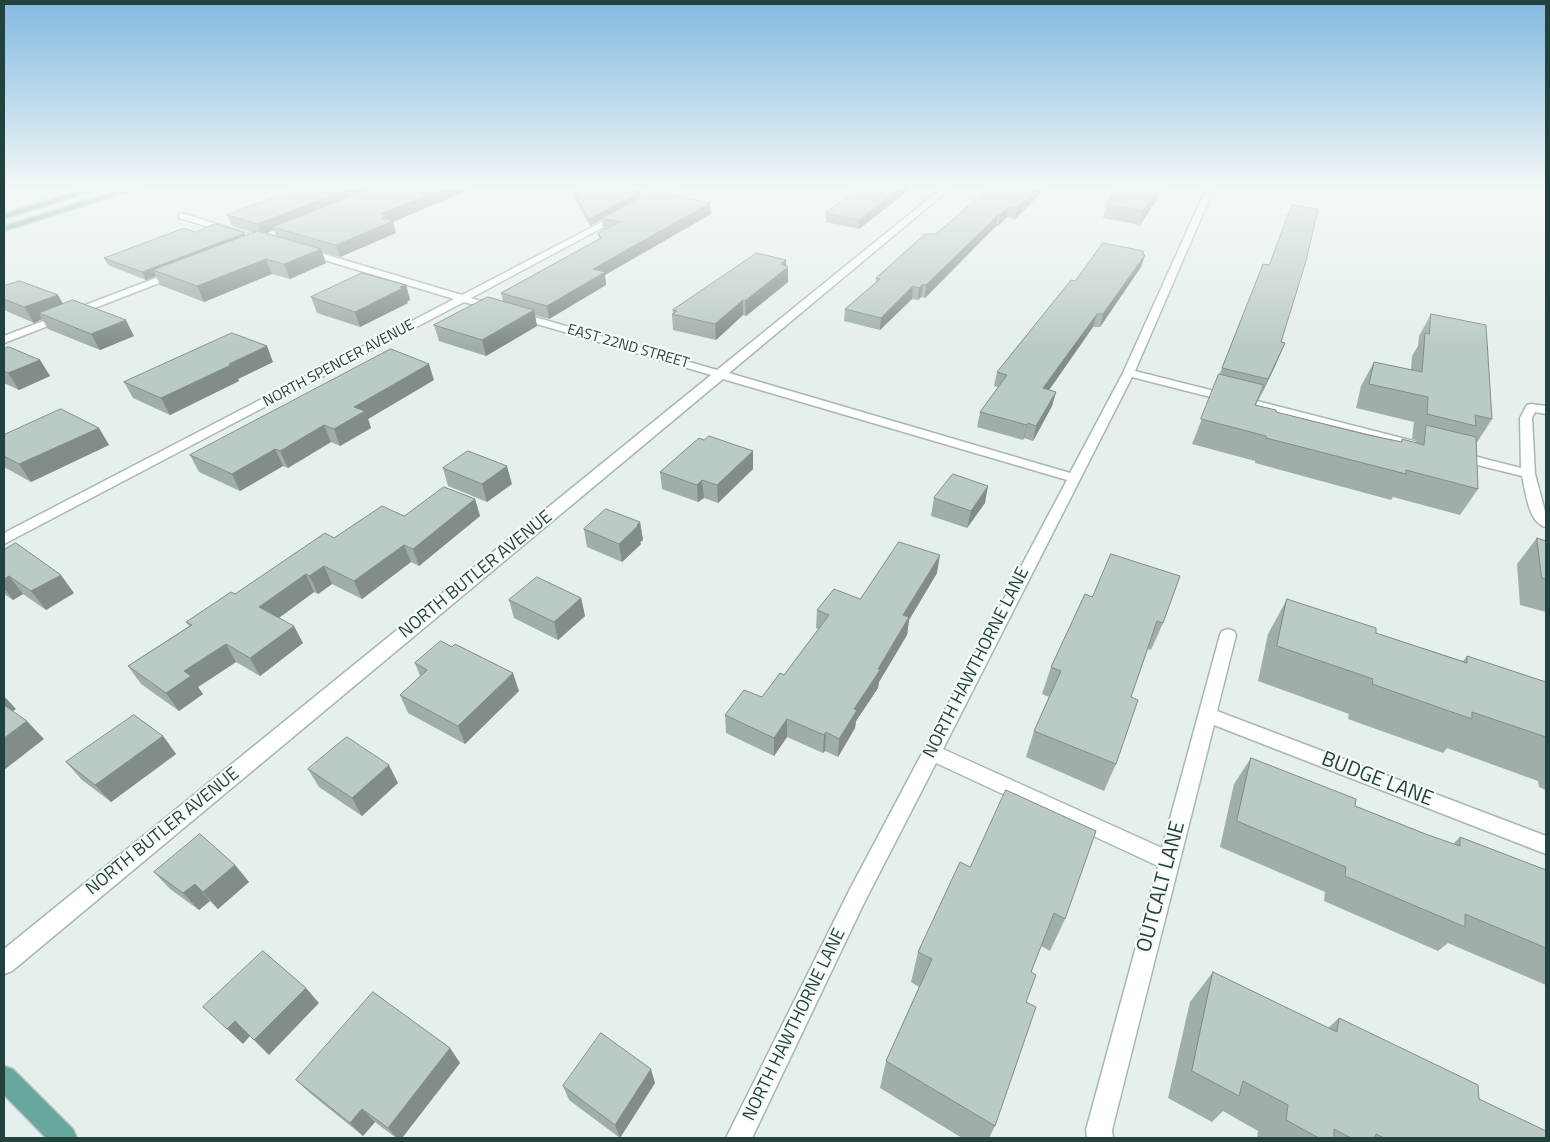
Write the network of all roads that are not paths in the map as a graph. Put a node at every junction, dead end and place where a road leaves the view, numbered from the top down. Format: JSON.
{"nodes":[{"id":1,"x":262,"y":240,"type":"edge"},
{"id":2,"x":273,"y":240,"type":"edge"},
{"id":3,"x":573,"y":240,"type":"edge"},
{"id":4,"x":883,"y":240,"type":"edge"},
{"id":5,"x":1187,"y":240,"type":"edge"},
{"id":6,"x":245,"y":247,"type":"edge"},
{"id":7,"x":189,"y":268,"type":"edge"},
{"id":8,"x":462,"y":299,"type":"junction"},
{"id":9,"x":4,"y":340,"type":"edge"},
{"id":10,"x":1129,"y":373,"type":"junction"},
{"id":11,"x":721,"y":374,"type":"junction"},
{"id":12,"x":1546,"y":410,"type":"edge"},
{"id":13,"x":1528,"y":474,"type":"junction"},
{"id":14,"x":1074,"y":478,"type":"junction"},
{"id":15,"x":1546,"y":524,"type":"edge"},
{"id":16,"x":4,"y":539,"type":"edge"},
{"id":17,"x":1228,"y":635,"type":"dead end"},
{"id":18,"x":1207,"y":715,"type":"junction"},
{"id":19,"x":931,"y":752,"type":"junction"},
{"id":20,"x":1546,"y":845,"type":"edge"},
{"id":21,"x":1169,"y":861,"type":"junction"},
{"id":22,"x":4,"y":963,"type":"edge"},
{"id":23,"x":4,"y":1078,"type":"edge"},
{"id":24,"x":64,"y":1138,"type":"edge"},
{"id":25,"x":740,"y":1138,"type":"edge"},
{"id":26,"x":1100,"y":1138,"type":"edge"}],
"edges":[{"from":1,"to":6,"type":"street"},
{"from":2,"to":8,"type":"street","name":"EAST 22ND STREET"},
{"from":3,"to":8,"type":"street","name":"NORTH SPENCER AVENUE"},
{"from":4,"to":11,"type":"street","name":"NORTH BUTLER AVENUE"},
{"from":5,"to":10,"type":"street","name":"NORTH HAWTHORNE LANE"},
{"from":7,"to":9,"type":"street"},
{"from":8,"to":11,"type":"street","name":"EAST 22ND STREET"},
{"from":8,"to":16,"type":"street","name":"NORTH SPENCER AVENUE"},
{"from":10,"to":13,"type":"street"},
{"from":10,"to":14,"type":"street","name":"NORTH HAWTHORNE LANE"},
{"from":11,"to":14,"type":"street","name":"EAST 22ND STREET"},
{"from":11,"to":22,"type":"street","name":"NORTH BUTLER AVENUE"},
{"from":12,"to":13,"type":"street"},
{"from":13,"to":15,"type":"street"},
{"from":14,"to":19,"type":"street","name":"NORTH HAWTHORNE LANE"},
{"from":17,"to":18,"type":"street","name":"OUTCALT LANE"},
{"from":18,"to":20,"type":"street","name":"BUDGE LANE"},
{"from":18,"to":21,"type":"street","name":"OUTCALT LANE"},
{"from":19,"to":21,"type":"street"},
{"from":19,"to":25,"type":"street","name":"NORTH HAWTHORNE LANE"},
{"from":21,"to":26,"type":"street","name":"OUTCALT LANE"},
{"from":23,"to":24,"type":"main road"}]}
